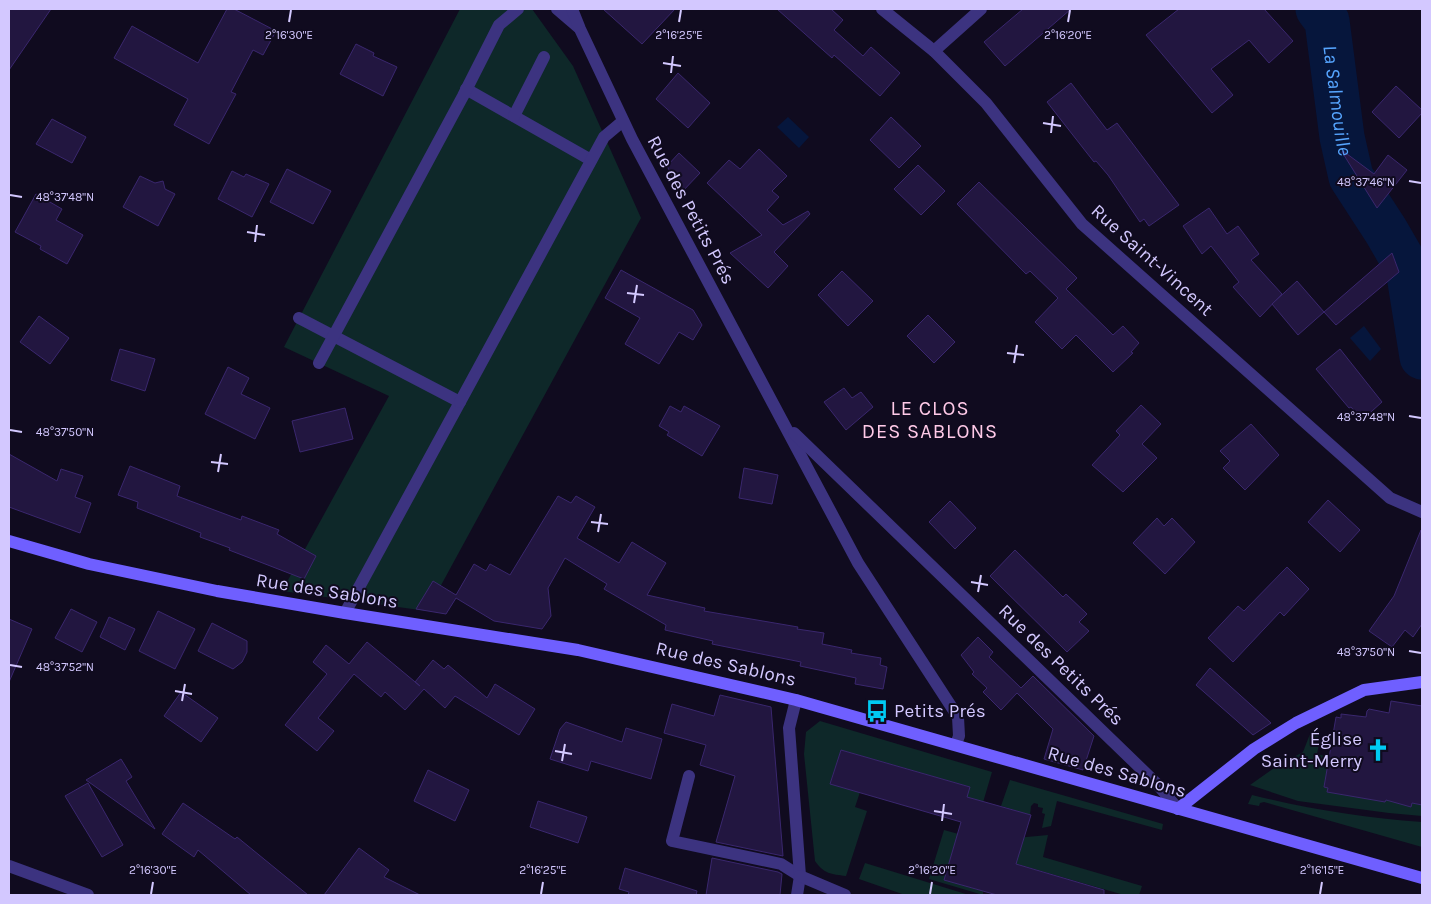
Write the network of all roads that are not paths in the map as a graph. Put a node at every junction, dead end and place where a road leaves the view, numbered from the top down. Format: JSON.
{"nodes":[{"id":1,"x":518,"y":9,"type":"edge"},
{"id":2,"x":557,"y":9,"type":"edge"},
{"id":3,"x":572,"y":9,"type":"edge"},
{"id":4,"x":882,"y":9,"type":"edge"},
{"id":5,"x":981,"y":9,"type":"edge"},
{"id":6,"x":580,"y":29,"type":"junction"},
{"id":7,"x":934,"y":51,"type":"junction"},
{"id":8,"x":544,"y":57,"type":"dead end"},
{"id":9,"x":466,"y":89,"type":"junction"},
{"id":10,"x":514,"y":116,"type":"junction"},
{"id":11,"x":623,"y":121,"type":"junction"},
{"id":12,"x":591,"y":160,"type":"junction"},
{"id":13,"x":299,"y":318,"type":"dead end"},
{"id":14,"x":332,"y":336,"type":"junction"},
{"id":15,"x":319,"y":363,"type":"dead end"},
{"id":16,"x":460,"y":402,"type":"junction"},
{"id":17,"x":785,"y":425,"type":"junction"},
{"id":18,"x":1422,"y":512,"type":"edge"},
{"id":19,"x":9,"y":541,"type":"edge"},
{"id":20,"x":345,"y":613,"type":"junction"},
{"id":21,"x":1422,"y":682,"type":"edge"},
{"id":22,"x":796,"y":700,"type":"junction"},
{"id":23,"x":956,"y":744,"type":"junction"},
{"id":24,"x":689,"y":776,"type":"dead end"},
{"id":25,"x":1178,"y":809,"type":"junction"},
{"id":26,"x":9,"y":866,"type":"edge"},
{"id":27,"x":800,"y":876,"type":"junction"},
{"id":28,"x":1422,"y":878,"type":"edge"},
{"id":29,"x":88,"y":895,"type":"edge"},
{"id":30,"x":797,"y":895,"type":"edge"},
{"id":31,"x":845,"y":895,"type":"edge"}],
"edges":[{"from":1,"to":9,"type":"street"},
{"from":2,"to":6,"type":"street"},
{"from":3,"to":6,"type":"street","name":"Rue des Petits Prés"},
{"from":4,"to":7,"type":"street","name":"Rue Saint-Vincent"},
{"from":5,"to":7,"type":"street"},
{"from":6,"to":11,"type":"street","name":"Rue des Petits Prés"},
{"from":7,"to":18,"type":"street","name":"Rue Saint-Vincent"},
{"from":8,"to":10,"type":"street"},
{"from":9,"to":10,"type":"street"},
{"from":9,"to":14,"type":"street"},
{"from":10,"to":12,"type":"street"},
{"from":11,"to":12,"type":"street"},
{"from":11,"to":17,"type":"street","name":"Rue des Petits Prés"},
{"from":12,"to":16,"type":"street"},
{"from":13,"to":14,"type":"street"},
{"from":14,"to":15,"type":"street"},
{"from":14,"to":16,"type":"street"},
{"from":16,"to":20,"type":"street"},
{"from":17,"to":23,"type":"street","name":"Rue des Petits Prés"},
{"from":17,"to":25,"type":"street","name":"Rue des Petits Prés"},
{"from":19,"to":20,"type":"street","name":"Rue des Sablons"},
{"from":20,"to":22,"type":"street","name":"Rue des Sablons"},
{"from":21,"to":25,"type":"street"},
{"from":22,"to":23,"type":"street","name":"Rue des Sablons"},
{"from":22,"to":27,"type":"street"},
{"from":23,"to":25,"type":"street","name":"Rue des Sablons"},
{"from":24,"to":27,"type":"street"},
{"from":25,"to":28,"type":"street","name":"Rue des Sablons"},
{"from":26,"to":29,"type":"street"},
{"from":27,"to":30,"type":"street"},
{"from":27,"to":31,"type":"street"}]}
